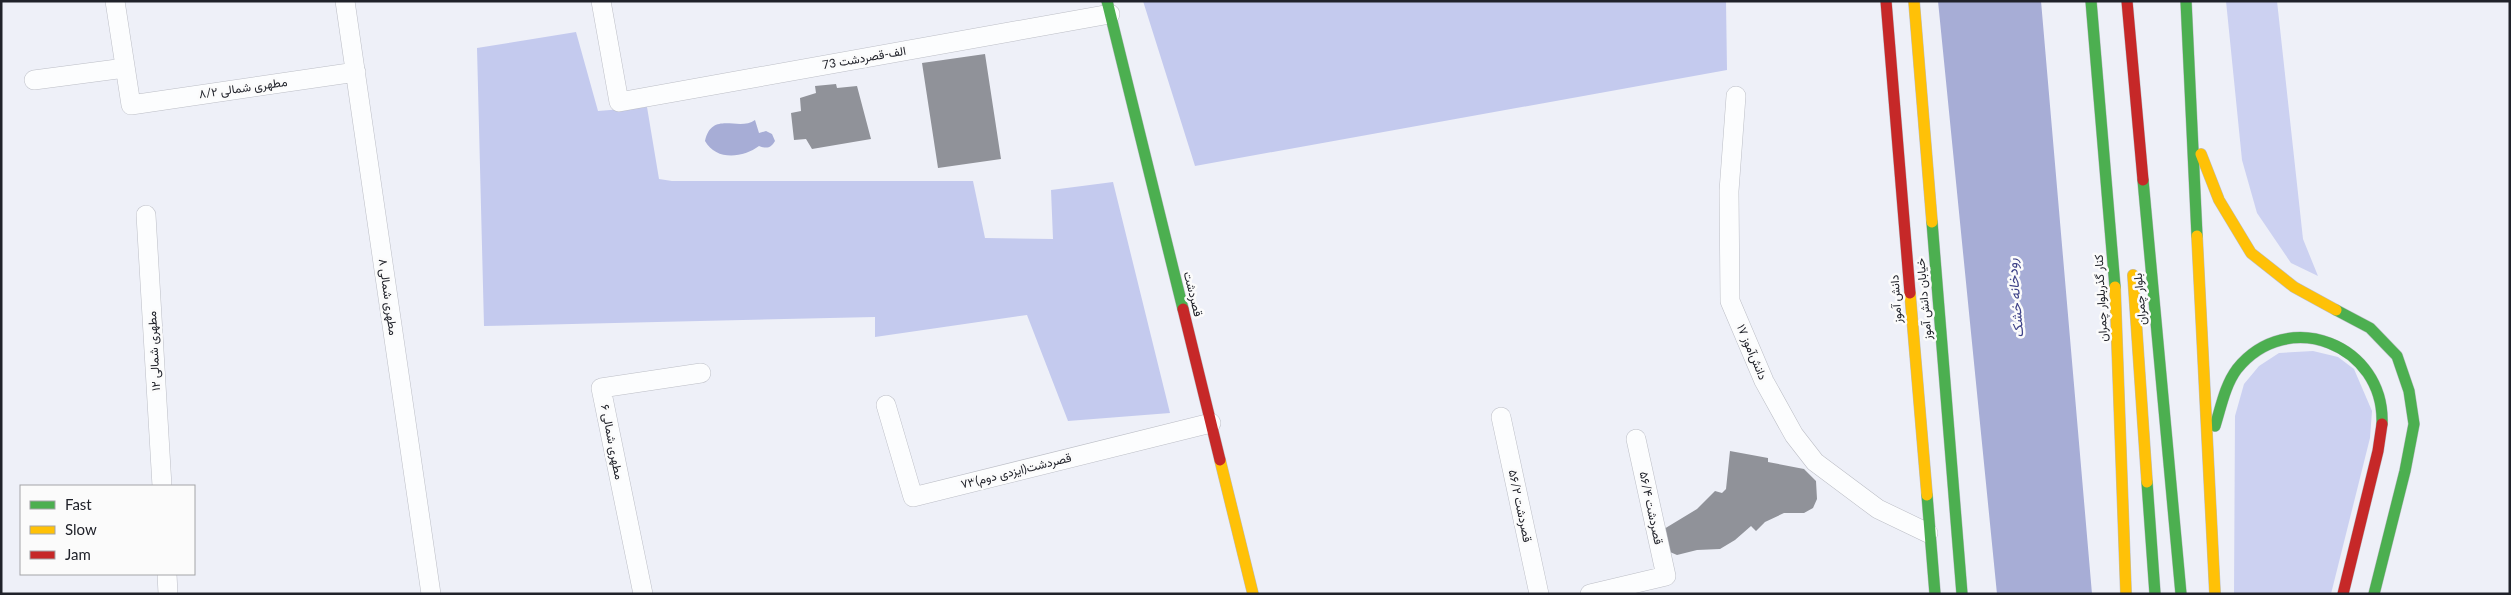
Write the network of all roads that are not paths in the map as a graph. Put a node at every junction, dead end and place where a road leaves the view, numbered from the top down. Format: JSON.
{"nodes":[{"id":1,"x":115,"y":1,"type":"edge"},
{"id":2,"x":345,"y":1,"type":"edge"},
{"id":3,"x":601,"y":1,"type":"edge"},
{"id":4,"x":1886,"y":1,"type":"edge"},
{"id":5,"x":1914,"y":1,"type":"edge"},
{"id":6,"x":2091,"y":1,"type":"edge"},
{"id":7,"x":2127,"y":1,"type":"edge"},
{"id":8,"x":2186,"y":1,"type":"edge"},
{"id":9,"x":1108,"y":7,"type":"edge"},
{"id":10,"x":125,"y":68,"type":"junction"},
{"id":11,"x":356,"y":72,"type":"junction"},
{"id":12,"x":34,"y":80,"type":"dead end"},
{"id":13,"x":1736,"y":96,"type":"dead end"},
{"id":14,"x":2192,"y":123,"type":"junction"},
{"id":15,"x":2138,"y":130,"type":"junction"},
{"id":16,"x":2130,"y":176,"type":"dead end"},
{"id":17,"x":146,"y":215,"type":"dead end"},
{"id":18,"x":2132,"y":263,"type":"dead end"},
{"id":19,"x":701,"y":373,"type":"dead end"},
{"id":20,"x":886,"y":405,"type":"dead end"},
{"id":21,"x":1501,"y":418,"type":"dead end"},
{"id":22,"x":1211,"y":423,"type":"junction"},
{"id":23,"x":1636,"y":439,"type":"dead end"},
{"id":24,"x":2209,"y":447,"type":"junction"},
{"id":25,"x":162,"y":485,"type":"edge"},
{"id":26,"x":1928,"y":533,"type":"junction"},
{"id":27,"x":167,"y":575,"type":"edge"},
{"id":28,"x":2378,"y":581,"type":"junction"},
{"id":29,"x":168,"y":594,"type":"edge"},
{"id":30,"x":430,"y":594,"type":"edge"},
{"id":31,"x":643,"y":594,"type":"edge"},
{"id":32,"x":1253,"y":594,"type":"edge"},
{"id":33,"x":1539,"y":594,"type":"edge"},
{"id":34,"x":1590,"y":594,"type":"edge"},
{"id":35,"x":1935,"y":594,"type":"edge"},
{"id":36,"x":1962,"y":594,"type":"edge"},
{"id":37,"x":2126,"y":594,"type":"edge"},
{"id":38,"x":2155,"y":594,"type":"edge"},
{"id":39,"x":2180,"y":594,"type":"edge"},
{"id":40,"x":2216,"y":594,"type":"edge"},
{"id":41,"x":2343,"y":594,"type":"edge"},
{"id":42,"x":2374,"y":594,"type":"edge"},
{"id":43,"x":2383,"y":594,"type":"edge"}],
"edges":[{"from":1,"to":10,"type":"street"},
{"from":2,"to":11,"type":"street","name":"۸ مطهری شمالی"},
{"from":3,"to":9,"type":"street","name":"73 الف-قصردشت"},
{"from":4,"to":26,"type":"main road","name":"دانش آموز"},
{"from":5,"to":36,"type":"main road","name":"خیابان دانش آموز"},
{"from":6,"to":37,"type":"main road","name":"کنار گذربلوار چمران"},
{"from":7,"to":15,"type":"main road","name":"بلوار چمران"},
{"from":8,"to":14,"type":"main road"},
{"from":9,"to":22,"type":"main road","name":"قصردشت"},
{"from":10,"to":11,"type":"street","name":"۸/۲ مطهری شمالی"},
{"from":10,"to":12,"type":"street"},
{"from":11,"to":30,"type":"street","name":"۸ مطهری شمالی"},
{"from":13,"to":26,"type":"street","name":"دانش‌آموز ۱۷"},
{"from":14,"to":24,"type":"main road"},
{"from":14,"to":28,"type":"main road"},
{"from":15,"to":16,"type":"main road"},
{"from":15,"to":39,"type":"main road","name":"بلوار چمران"},
{"from":17,"to":25,"type":"street","name":"۱۲ مطهری شمالی"},
{"from":18,"to":38,"type":"main road"},
{"from":19,"to":31,"type":"street","name":"۶ مطهری شمالی"},
{"from":20,"to":22,"type":"street","name":"۷۳قصردشت(ایزدی دوم)"},
{"from":21,"to":33,"type":"street","name":"۵۶/۲ قصردشت"},
{"from":22,"to":32,"type":"main road","name":"قصردشت"},
{"from":23,"to":34,"type":"street","name":"۵۶/۴ قصردشت"},
{"from":24,"to":40,"type":"main road"},
{"from":24,"to":41,"type":"main road"},
{"from":26,"to":35,"type":"main road","name":"دانش آموز"},
{"from":27,"to":29,"type":"street"},
{"from":28,"to":42,"type":"main road"},
{"from":28,"to":43,"type":"main road"}]}
